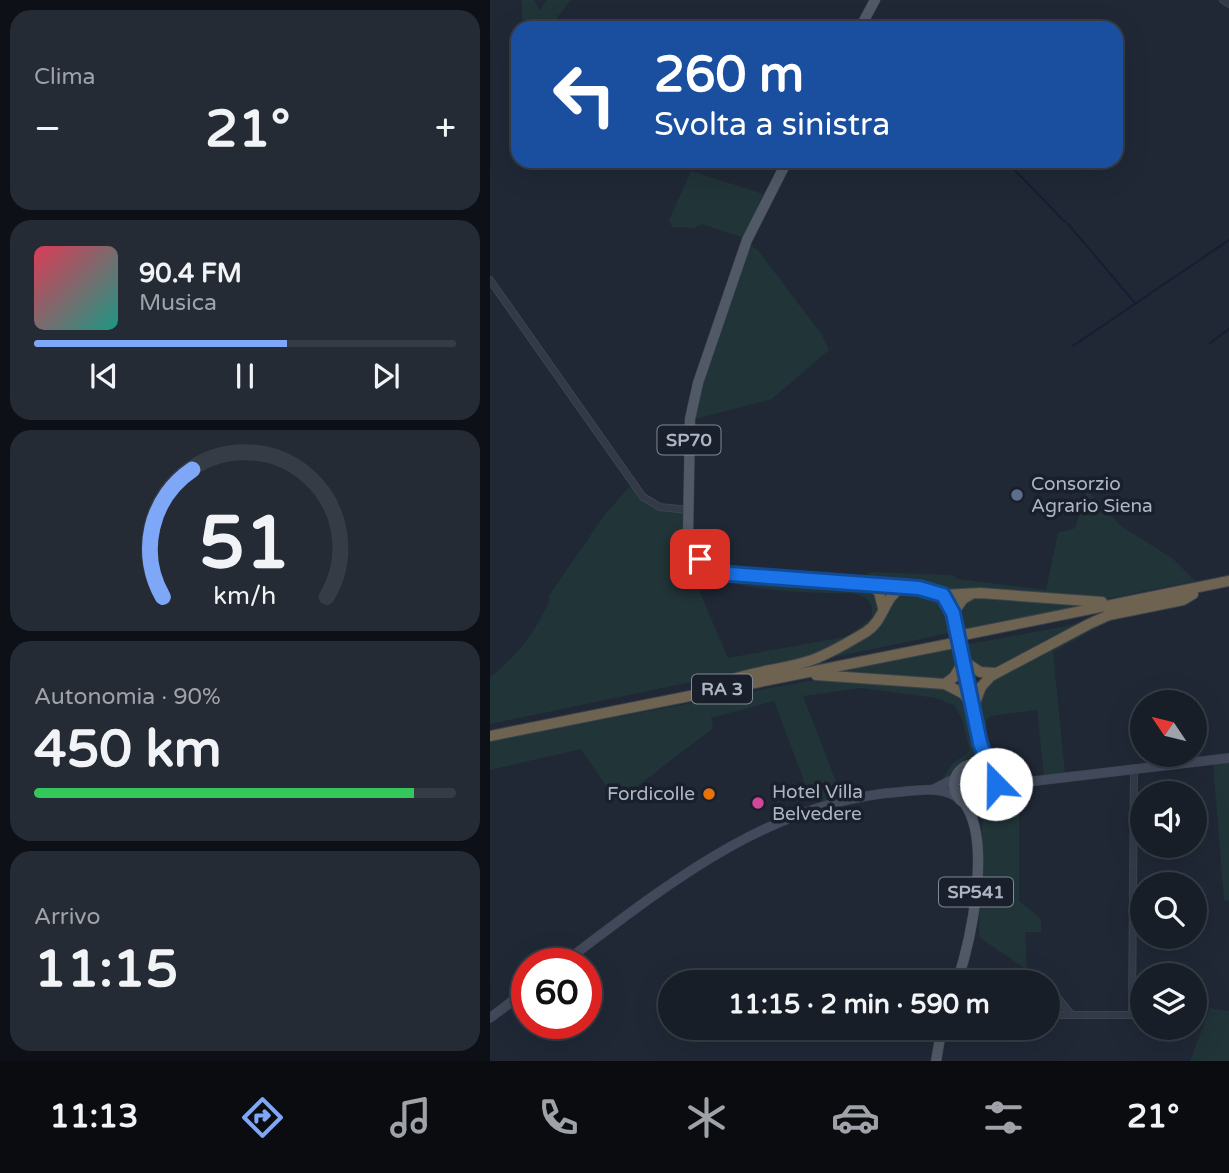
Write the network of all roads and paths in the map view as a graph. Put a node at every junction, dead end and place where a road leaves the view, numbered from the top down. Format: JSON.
{"nodes":[{"id":1,"x":875,"y":0,"type":"edge"},
{"id":2,"x":1223,"y":0,"type":"edge"},
{"id":3,"x":1229,"y":4,"type":"edge"},
{"id":4,"x":864,"y":21,"type":"edge"},
{"id":5,"x":783,"y":168,"type":"edge"},
{"id":6,"x":490,"y":280,"type":"edge"},
{"id":7,"x":688,"y":510,"type":"junction"},
{"id":8,"x":1229,"y":581,"type":"edge"},
{"id":9,"x":870,"y":584,"type":"junction"},
{"id":10,"x":1204,"y":586,"type":"junction"},
{"id":11,"x":903,"y":587,"type":"junction"},
{"id":12,"x":1229,"y":587,"type":"edge"},
{"id":13,"x":975,"y":593,"type":"junction"},
{"id":14,"x":1193,"y":594,"type":"junction"},
{"id":15,"x":943,"y":595,"type":"junction"},
{"id":16,"x":883,"y":608,"type":"junction"},
{"id":17,"x":954,"y":617,"type":"junction"},
{"id":18,"x":959,"y":639,"type":"junction"},
{"id":19,"x":963,"y":659,"type":"junction"},
{"id":20,"x":995,"y":673,"type":"junction"},
{"id":21,"x":945,"y":684,"type":"junction"},
{"id":22,"x":724,"y":686,"type":"junction"},
{"id":23,"x":973,"y":708,"type":"junction"},
{"id":24,"x":490,"y":730,"type":"edge"},
{"id":25,"x":490,"y":736,"type":"edge"},
{"id":26,"x":980,"y":743,"type":"junction"},
{"id":27,"x":1229,"y":758,"type":"edge"},
{"id":28,"x":973,"y":764,"type":"junction"},
{"id":29,"x":1139,"y":770,"type":"junction"},
{"id":30,"x":992,"y":774,"type":"junction"},
{"id":31,"x":954,"y":779,"type":"junction"},
{"id":32,"x":1018,"y":782,"type":"junction"},
{"id":33,"x":929,"y":790,"type":"junction"},
{"id":34,"x":995,"y":793,"type":"junction"},
{"id":35,"x":961,"y":801,"type":"junction"},
{"id":36,"x":984,"y":804,"type":"junction"},
{"id":37,"x":975,"y":829,"type":"junction"},
{"id":38,"x":584,"y":948,"type":"edge"},
{"id":39,"x":1132,"y":963,"type":"edge"},
{"id":40,"x":960,"y":970,"type":"edge"},
{"id":41,"x":1060,"y":1000,"type":"edge"},
{"id":42,"x":511,"y":1002,"type":"edge"},
{"id":43,"x":1060,"y":1013,"type":"edge"},
{"id":44,"x":1071,"y":1014,"type":"junction"},
{"id":45,"x":1130,"y":1014,"type":"edge"},
{"id":46,"x":490,"y":1018,"type":"edge"},
{"id":47,"x":940,"y":1040,"type":"edge"},
{"id":48,"x":936,"y":1061,"type":"edge"}],
"edges":[{"from":1,"to":4,"type":"main road"},
{"from":2,"to":3,"type":"street"},
{"from":5,"to":7,"type":"main road","number":"SP70"},
{"from":6,"to":7,"type":"street"},
{"from":7,"to":9,"type":"main road","number":"SP70"},
{"from":8,"to":10,"type":"highway","number":"RA 3"},
{"from":9,"to":11,"type":"main road","number":"SP70"},
{"from":9,"to":16,"type":"highway"},
{"from":10,"to":13,"type":"highway"},
{"from":10,"to":18,"type":"highway","number":"RA 3"},
{"from":11,"to":15,"type":"main road","number":"SP70"},
{"from":11,"to":16,"type":"highway"},
{"from":12,"to":14,"type":"highway","number":"RA 3"},
{"from":13,"to":15,"type":"highway"},
{"from":13,"to":17,"type":"highway"},
{"from":14,"to":18,"type":"highway","number":"RA 3"},
{"from":14,"to":20,"type":"highway"},
{"from":15,"to":17,"type":"main road"},
{"from":16,"to":22,"type":"highway"},
{"from":17,"to":19,"type":"main road","bridge":true},
{"from":18,"to":22,"type":"highway","number":"RA 3"},
{"from":19,"to":20,"type":"highway"},
{"from":19,"to":21,"type":"highway"},
{"from":19,"to":23,"type":"main road"},
{"from":20,"to":23,"type":"highway"},
{"from":21,"to":22,"type":"highway"},
{"from":21,"to":23,"type":"highway"},
{"from":22,"to":24,"type":"highway","number":"RA 3"},
{"from":22,"to":25,"type":"highway","number":"RA 3"},
{"from":23,"to":26,"type":"main road"},
{"from":26,"to":28,"type":"main road"},
{"from":26,"to":30,"type":"main road"},
{"from":27,"to":29,"type":"main road"},
{"from":28,"to":30,"type":"main road"},
{"from":28,"to":31,"type":"main road"},
{"from":29,"to":32,"type":"main road"},
{"from":29,"to":39,"type":"street"},
{"from":30,"to":32,"type":"main road"},
{"from":30,"to":34,"type":"main road"},
{"from":31,"to":33,"type":"main road"},
{"from":31,"to":35,"type":"main road"},
{"from":32,"to":34,"type":"main road"},
{"from":33,"to":35,"type":"main road"},
{"from":33,"to":38,"type":"main road"},
{"from":34,"to":36,"type":"main road"},
{"from":35,"to":36,"type":"main road"},
{"from":35,"to":37,"type":"main road","number":"SP541"},
{"from":36,"to":37,"type":"main road","number":"SP541"},
{"from":37,"to":40,"type":"main road","number":"SP541"},
{"from":41,"to":44,"type":"street"},
{"from":42,"to":46,"type":"main road"},
{"from":43,"to":44,"type":"street"},
{"from":44,"to":45,"type":"street"},
{"from":47,"to":48,"type":"main road"}]}
